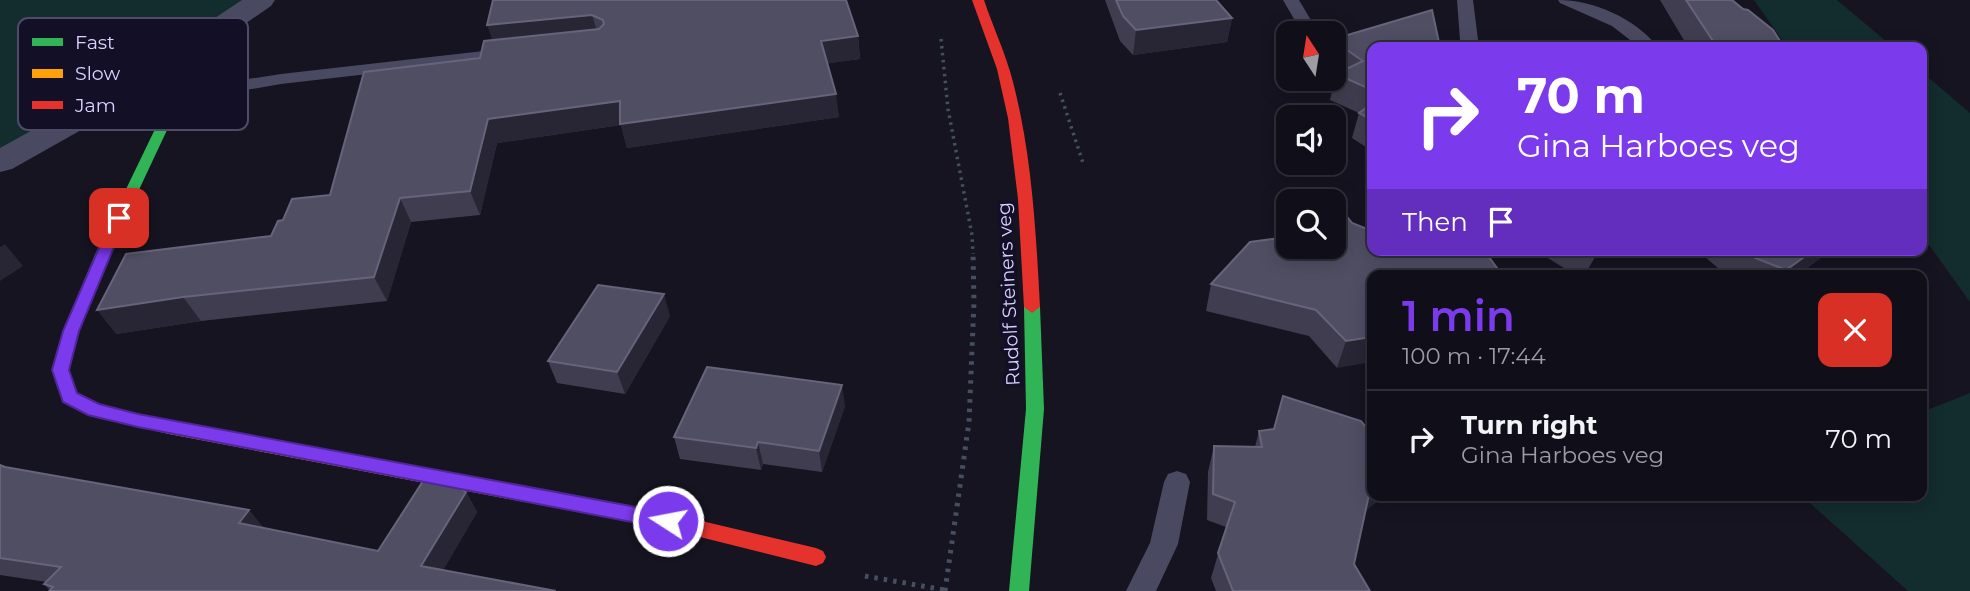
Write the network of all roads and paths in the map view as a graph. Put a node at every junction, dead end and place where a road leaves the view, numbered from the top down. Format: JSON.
{"nodes":[{"id":1,"x":261,"y":0,"type":"edge"},
{"id":2,"x":978,"y":0,"type":"edge"},
{"id":3,"x":1290,"y":0,"type":"edge"},
{"id":4,"x":1465,"y":0,"type":"edge"},
{"id":5,"x":1566,"y":0,"type":"edge"},
{"id":6,"x":235,"y":18,"type":"edge"},
{"id":7,"x":1303,"y":21,"type":"edge"},
{"id":8,"x":939,"y":28,"type":"dead end"},
{"id":9,"x":1470,"y":42,"type":"edge"},
{"id":10,"x":1643,"y":42,"type":"edge"},
{"id":11,"x":532,"y":51,"type":"edge"},
{"id":12,"x":248,"y":84,"type":"edge"},
{"id":13,"x":58,"y":130,"type":"edge"},
{"id":14,"x":161,"y":130,"type":"edge"},
{"id":15,"x":0,"y":163,"type":"edge"},
{"id":16,"x":1177,"y":482,"type":"dead end"},
{"id":17,"x":816,"y":557,"type":"joint"},
{"id":18,"x":945,"y":591,"type":"edge"},
{"id":19,"x":1019,"y":591,"type":"edge"},
{"id":20,"x":1141,"y":591,"type":"edge"}],
"edges":[{"from":1,"to":6,"type":"street"},
{"from":2,"to":19,"type":"street","name":"Rudolf Steiners veg"},
{"from":3,"to":7,"type":"lane"},
{"from":4,"to":9,"type":"lane"},
{"from":5,"to":10,"type":"lane"},
{"from":8,"to":18,"type":"path"},
{"from":11,"to":12,"type":"lane"},
{"from":13,"to":15,"type":"street"},
{"from":14,"to":17,"type":"street"},
{"from":16,"to":20,"type":"lane"},
{"from":17,"to":18,"type":"path"}]}
